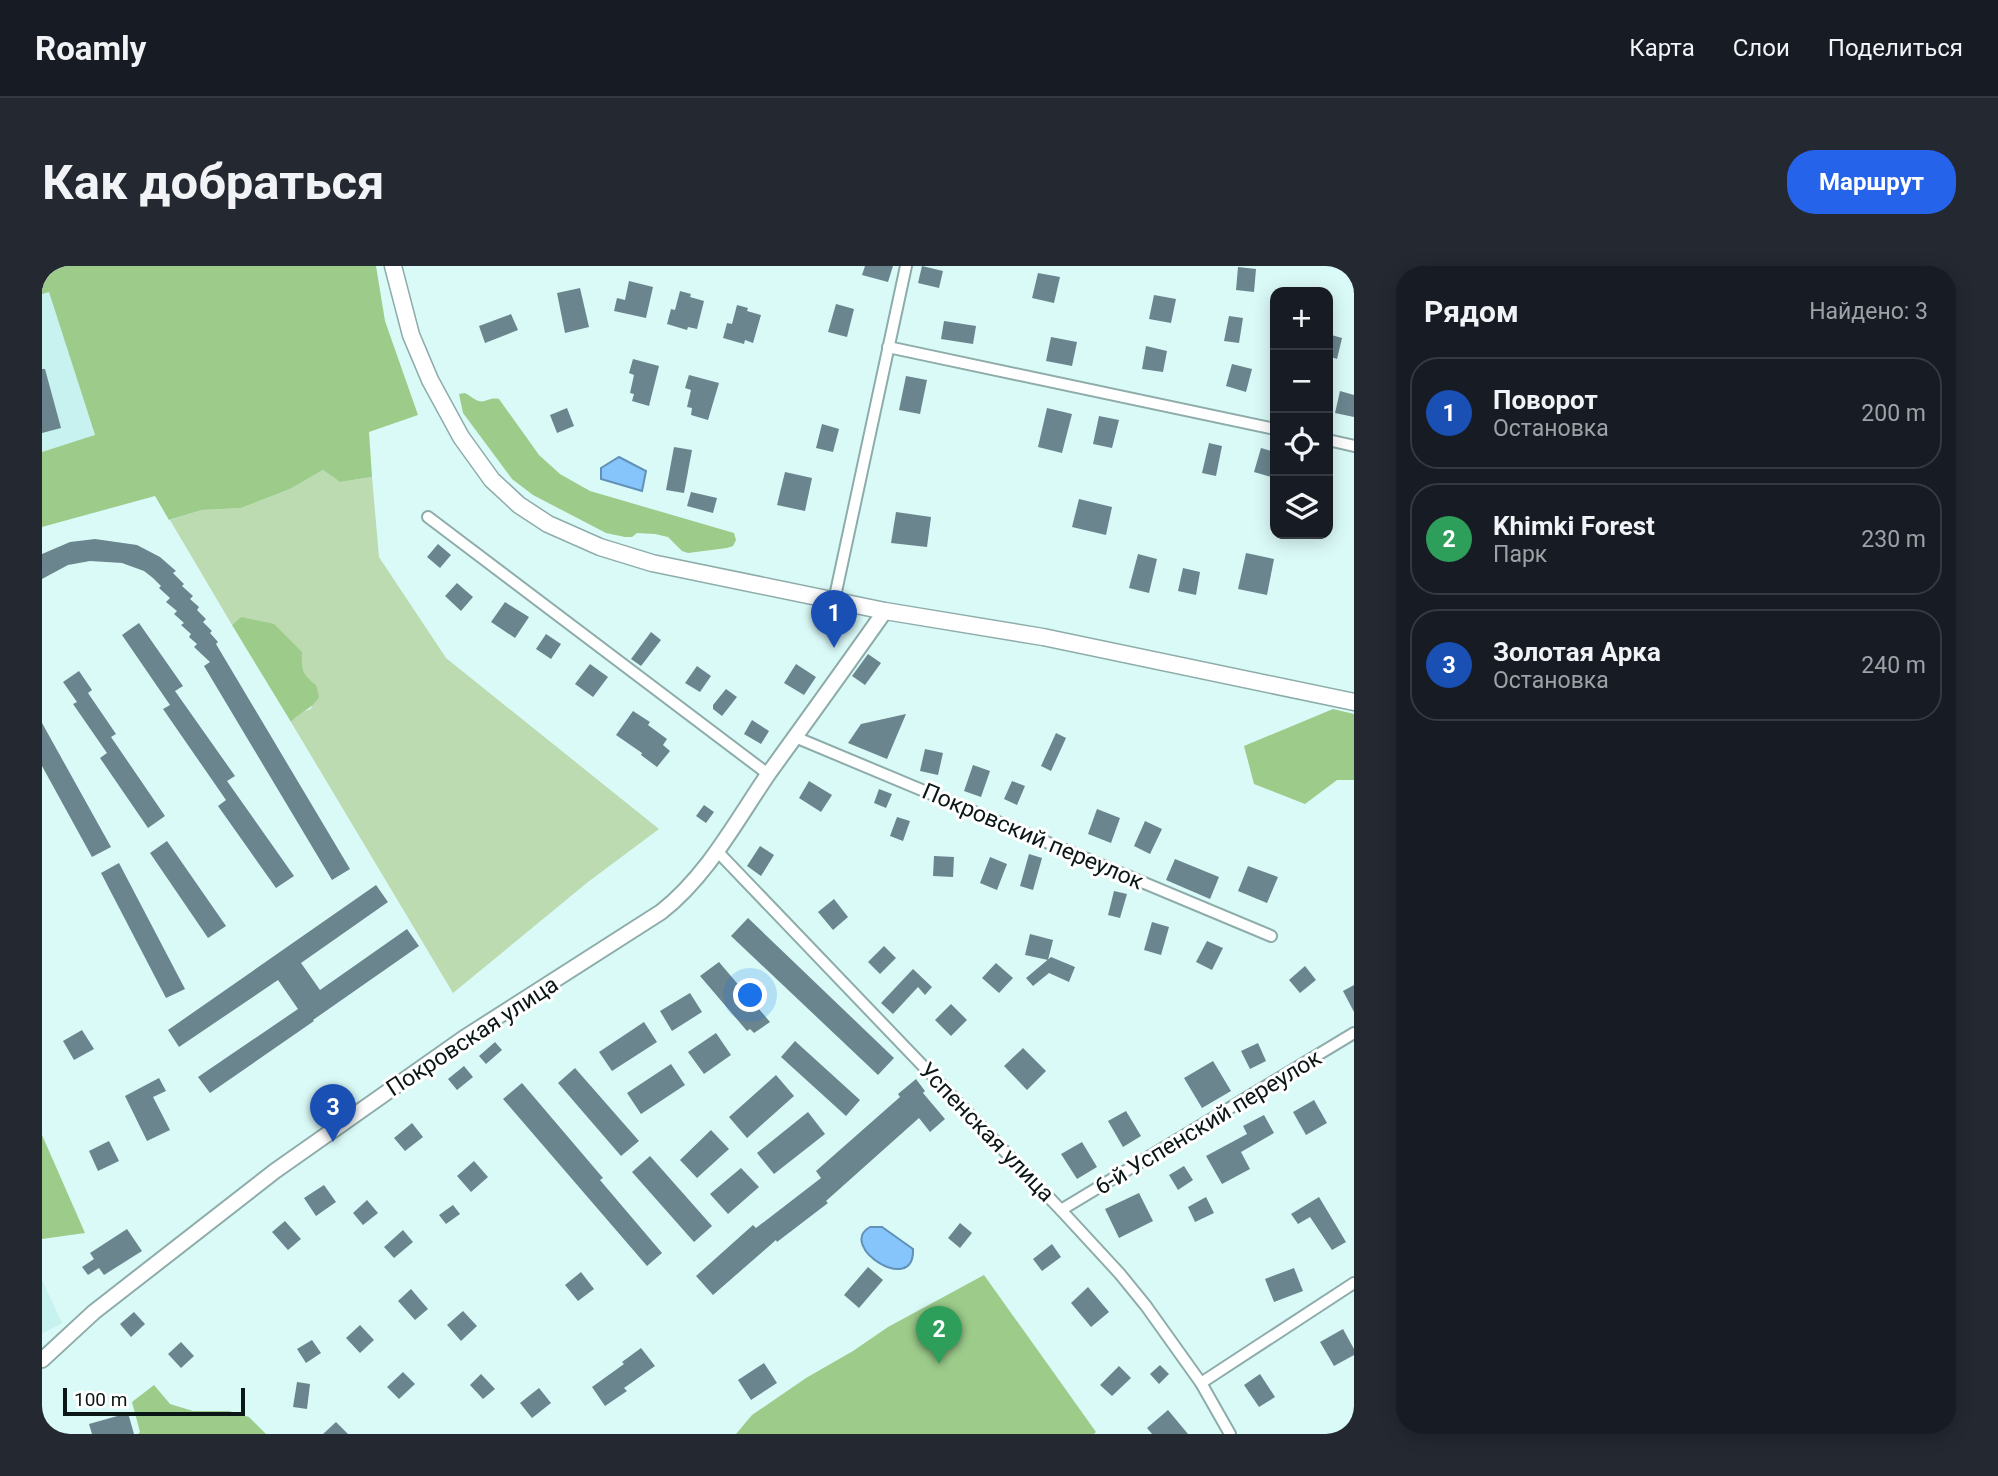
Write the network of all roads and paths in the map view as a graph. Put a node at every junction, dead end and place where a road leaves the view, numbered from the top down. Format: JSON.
{"nodes":[{"id":1,"x":393,"y":266,"type":"edge"},
{"id":2,"x":906,"y":266,"type":"edge"},
{"id":3,"x":888,"y":347,"type":"junction"},
{"id":4,"x":1270,"y":428,"type":"edge"},
{"id":5,"x":1333,"y":441,"type":"edge"},
{"id":6,"x":1354,"y":446,"type":"edge"},
{"id":7,"x":428,"y":517,"type":"dead end"},
{"id":8,"x":834,"y":601,"type":"junction"},
{"id":9,"x":885,"y":611,"type":"junction"},
{"id":10,"x":1354,"y":702,"type":"edge"},
{"id":11,"x":795,"y":737,"type":"junction"},
{"id":12,"x":768,"y":775,"type":"junction"},
{"id":13,"x":717,"y":851,"type":"junction"},
{"id":14,"x":1270,"y":936,"type":"dead end"},
{"id":15,"x":1354,"y":1033,"type":"edge"},
{"id":16,"x":1061,"y":1210,"type":"junction"},
{"id":17,"x":1354,"y":1283,"type":"edge"},
{"id":18,"x":42,"y":1360,"type":"edge"},
{"id":19,"x":1200,"y":1383,"type":"junction"},
{"id":20,"x":1230,"y":1434,"type":"edge"}],
"edges":[{"from":1,"to":8,"type":"main road"},
{"from":2,"to":3,"type":"street"},
{"from":3,"to":4,"type":"street"},
{"from":3,"to":8,"type":"street"},
{"from":5,"to":6,"type":"street"},
{"from":7,"to":12,"type":"street"},
{"from":8,"to":9,"type":"main road"},
{"from":9,"to":10,"type":"main road"},
{"from":9,"to":11,"type":"street","name":"Покровская улица"},
{"from":11,"to":12,"type":"street","name":"Покровская улица"},
{"from":11,"to":14,"type":"street","name":"Покровский переулок"},
{"from":12,"to":13,"type":"street","name":"Покровская улица"},
{"from":13,"to":16,"type":"street","name":"Успенская улица"},
{"from":13,"to":18,"type":"street","name":"Покровская улица"},
{"from":15,"to":16,"type":"street","name":"6-й Успенский переулок"},
{"from":16,"to":19,"type":"street","name":"Успенская улица"},
{"from":17,"to":19,"type":"street"},
{"from":19,"to":20,"type":"street","name":"Успенская улица"}]}
